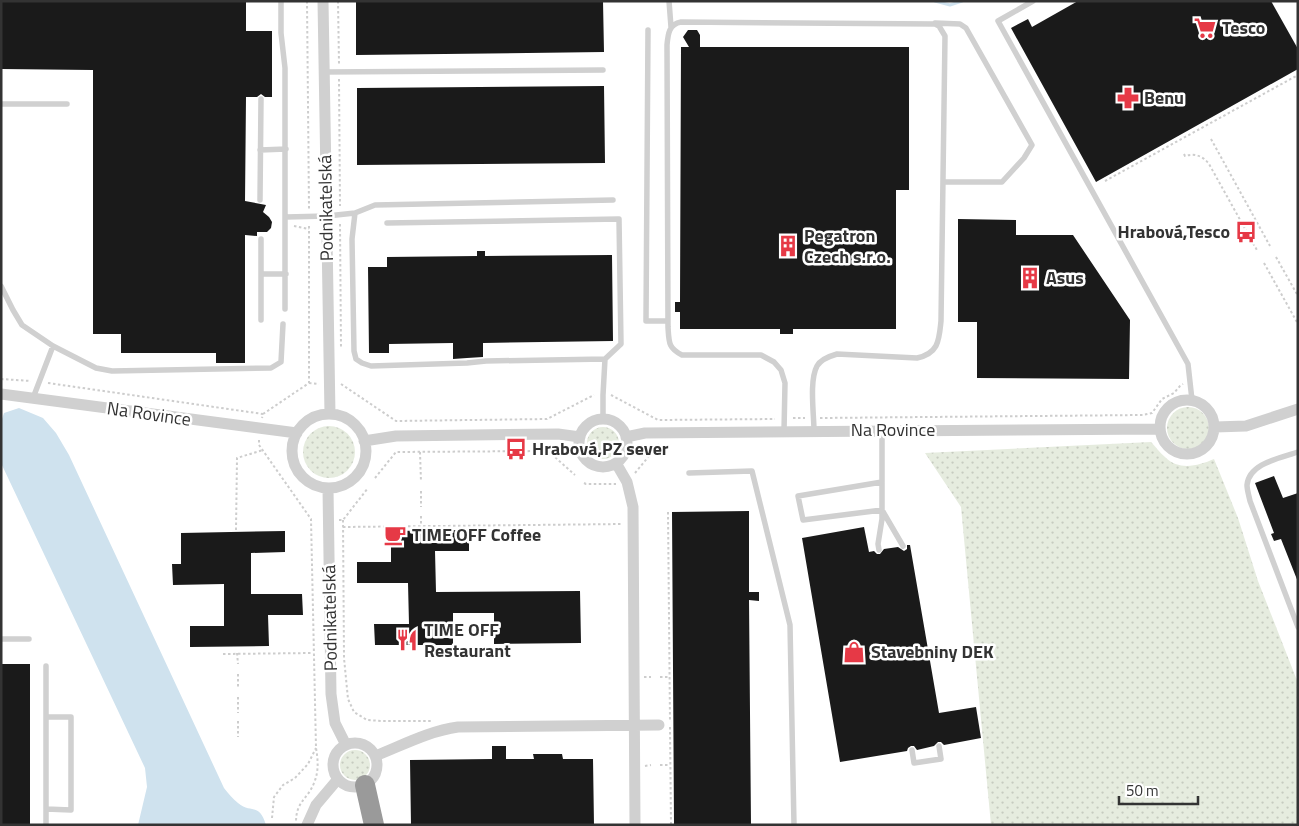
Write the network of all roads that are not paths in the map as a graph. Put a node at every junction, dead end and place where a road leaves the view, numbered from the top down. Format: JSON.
{"nodes":[{"id":1,"x":281,"y":1,"type":"edge"},
{"id":2,"x":323,"y":1,"type":"edge"},
{"id":3,"x":669,"y":1,"type":"edge"},
{"id":4,"x":1033,"y":1,"type":"edge"},
{"id":5,"x":930,"y":23,"type":"junction"},
{"id":6,"x":672,"y":27,"type":"junction"},
{"id":7,"x":648,"y":30,"type":"dead end"},
{"id":8,"x":603,"y":70,"type":"dead end"},
{"id":9,"x":324,"y":72,"type":"junction"},
{"id":10,"x":261,"y":99,"type":"dead end"},
{"id":11,"x":1,"y":104,"type":"edge"},
{"id":12,"x":66,"y":104,"type":"dead end"},
{"id":13,"x":286,"y":149,"type":"junction"},
{"id":14,"x":260,"y":150,"type":"junction"},
{"id":15,"x":943,"y":182,"type":"junction"},
{"id":16,"x":260,"y":200,"type":"dead end"},
{"id":17,"x":613,"y":200,"type":"dead end"},
{"id":18,"x":354,"y":213,"type":"junction"},
{"id":19,"x":326,"y":216,"type":"junction"},
{"id":20,"x":286,"y":218,"type":"junction"},
{"id":21,"x":387,"y":223,"type":"dead end"},
{"id":22,"x":261,"y":239,"type":"dead end"},
{"id":23,"x":261,"y":274,"type":"junction"},
{"id":24,"x":286,"y":274,"type":"junction"},
{"id":25,"x":1,"y":286,"type":"edge"},
{"id":26,"x":285,"y":309,"type":"dead end"},
{"id":27,"x":261,"y":320,"type":"dead end"},
{"id":28,"x":668,"y":321,"type":"junction"},
{"id":29,"x":283,"y":324,"type":"dead end"},
{"id":30,"x":53,"y":346,"type":"junction"},
{"id":31,"x":605,"y":359,"type":"junction"},
{"id":32,"x":1,"y":394,"type":"edge"},
{"id":33,"x":33,"y":398,"type":"junction"},
{"id":34,"x":1192,"y":400,"type":"junction"},
{"id":35,"x":1298,"y":408,"type":"edge"},
{"id":36,"x":330,"y":414,"type":"junction"},
{"id":37,"x":604,"y":420,"type":"junction"},
{"id":38,"x":1215,"y":427,"type":"junction"},
{"id":39,"x":1160,"y":428,"type":"junction"},
{"id":40,"x":882,"y":430,"type":"junction"},
{"id":41,"x":784,"y":431,"type":"junction"},
{"id":42,"x":814,"y":431,"type":"junction"},
{"id":43,"x":297,"y":433,"type":"junction"},
{"id":44,"x":580,"y":437,"type":"junction"},
{"id":45,"x":626,"y":437,"type":"junction"},
{"id":46,"x":364,"y":440,"type":"junction"},
{"id":47,"x":1298,"y":452,"type":"edge"},
{"id":48,"x":616,"y":463,"type":"junction"},
{"id":49,"x":689,"y":473,"type":"dead end"},
{"id":50,"x":882,"y":482,"type":"junction"},
{"id":51,"x":328,"y":488,"type":"junction"},
{"id":52,"x":882,"y":510,"type":"junction"},
{"id":53,"x":903,"y":546,"type":"dead end"},
{"id":54,"x":879,"y":550,"type":"dead end"},
{"id":55,"x":1298,"y":627,"type":"edge"},
{"id":56,"x":1,"y":639,"type":"edge"},
{"id":57,"x":29,"y":639,"type":"dead end"},
{"id":58,"x":46,"y":666,"type":"dead end"},
{"id":59,"x":46,"y":717,"type":"junction"},
{"id":60,"x":659,"y":725,"type":"dead end"},
{"id":61,"x":634,"y":726,"type":"junction"},
{"id":62,"x":346,"y":745,"type":"junction"},
{"id":63,"x":939,"y":746,"type":"dead end"},
{"id":64,"x":912,"y":750,"type":"dead end"},
{"id":65,"x":375,"y":756,"type":"junction"},
{"id":66,"x":338,"y":778,"type":"junction"},
{"id":67,"x":365,"y":785,"type":"junction"},
{"id":68,"x":46,"y":810,"type":"junction"},
{"id":69,"x":46,"y":825,"type":"edge"},
{"id":70,"x":306,"y":825,"type":"edge"},
{"id":71,"x":374,"y":825,"type":"edge"},
{"id":72,"x":635,"y":825,"type":"edge"},
{"id":73,"x":794,"y":825,"type":"edge"}],
"edges":[{"from":1,"to":13,"type":"lane"},
{"from":2,"to":9,"type":"street","name":"Podnikatelská"},
{"from":3,"to":6,"type":"lane"},
{"from":4,"to":34,"type":"lane"},
{"from":5,"to":6,"type":"lane"},
{"from":5,"to":15,"type":"lane"},
{"from":5,"to":15,"type":"lane"},
{"from":6,"to":28,"type":"lane"},
{"from":7,"to":28,"type":"lane"},
{"from":8,"to":9,"type":"lane"},
{"from":9,"to":19,"type":"street","name":"Podnikatelská"},
{"from":10,"to":14,"type":"lane"},
{"from":11,"to":12,"type":"lane"},
{"from":13,"to":14,"type":"lane"},
{"from":13,"to":20,"type":"lane"},
{"from":14,"to":16,"type":"lane"},
{"from":15,"to":42,"type":"lane"},
{"from":17,"to":18,"type":"lane"},
{"from":18,"to":19,"type":"lane"},
{"from":18,"to":31,"type":"lane"},
{"from":19,"to":20,"type":"lane"},
{"from":19,"to":36,"type":"street","name":"Podnikatelská"},
{"from":20,"to":24,"type":"lane"},
{"from":21,"to":31,"type":"lane"},
{"from":22,"to":23,"type":"lane"},
{"from":23,"to":24,"type":"lane"},
{"from":23,"to":27,"type":"lane"},
{"from":24,"to":26,"type":"lane"},
{"from":25,"to":30,"type":"lane"},
{"from":28,"to":41,"type":"lane"},
{"from":29,"to":30,"type":"lane"},
{"from":30,"to":33,"type":"lane"},
{"from":31,"to":37,"type":"lane"},
{"from":32,"to":33,"type":"street","name":"Na Rovince"},
{"from":33,"to":43,"type":"street","name":"Na Rovince"},
{"from":34,"to":38,"type":"street"},
{"from":34,"to":39,"type":"street"},
{"from":35,"to":38,"type":"street"},
{"from":36,"to":43,"type":"street"},
{"from":36,"to":46,"type":"street"},
{"from":37,"to":44,"type":"street"},
{"from":37,"to":45,"type":"street"},
{"from":38,"to":39,"type":"street"},
{"from":39,"to":40,"type":"street","name":"Na Rovince"},
{"from":40,"to":42,"type":"street","name":"Na Rovince"},
{"from":40,"to":50,"type":"lane"},
{"from":41,"to":42,"type":"street","name":"Na Rovince"},
{"from":41,"to":45,"type":"street","name":"Na Rovince"},
{"from":43,"to":51,"type":"street"},
{"from":44,"to":46,"type":"street"},
{"from":44,"to":48,"type":"street"},
{"from":45,"to":48,"type":"street"},
{"from":46,"to":51,"type":"street"},
{"from":47,"to":55,"type":"lane"},
{"from":48,"to":61,"type":"street"},
{"from":49,"to":73,"type":"lane"},
{"from":50,"to":52,"type":"lane"},
{"from":50,"to":52,"type":"lane"},
{"from":51,"to":62,"type":"street","name":"Podnikatelská"},
{"from":52,"to":53,"type":"lane"},
{"from":52,"to":54,"type":"lane"},
{"from":56,"to":57,"type":"lane"},
{"from":58,"to":59,"type":"lane"},
{"from":59,"to":68,"type":"lane"},
{"from":59,"to":68,"type":"lane"},
{"from":60,"to":61,"type":"street"},
{"from":61,"to":65,"type":"street"},
{"from":61,"to":72,"type":"street"},
{"from":62,"to":65,"type":"street"},
{"from":62,"to":66,"type":"street"},
{"from":63,"to":64,"type":"lane"},
{"from":65,"to":67,"type":"street"},
{"from":66,"to":67,"type":"street"},
{"from":66,"to":70,"type":"street"},
{"from":67,"to":71,"type":"highway"},
{"from":68,"to":69,"type":"lane"}]}
